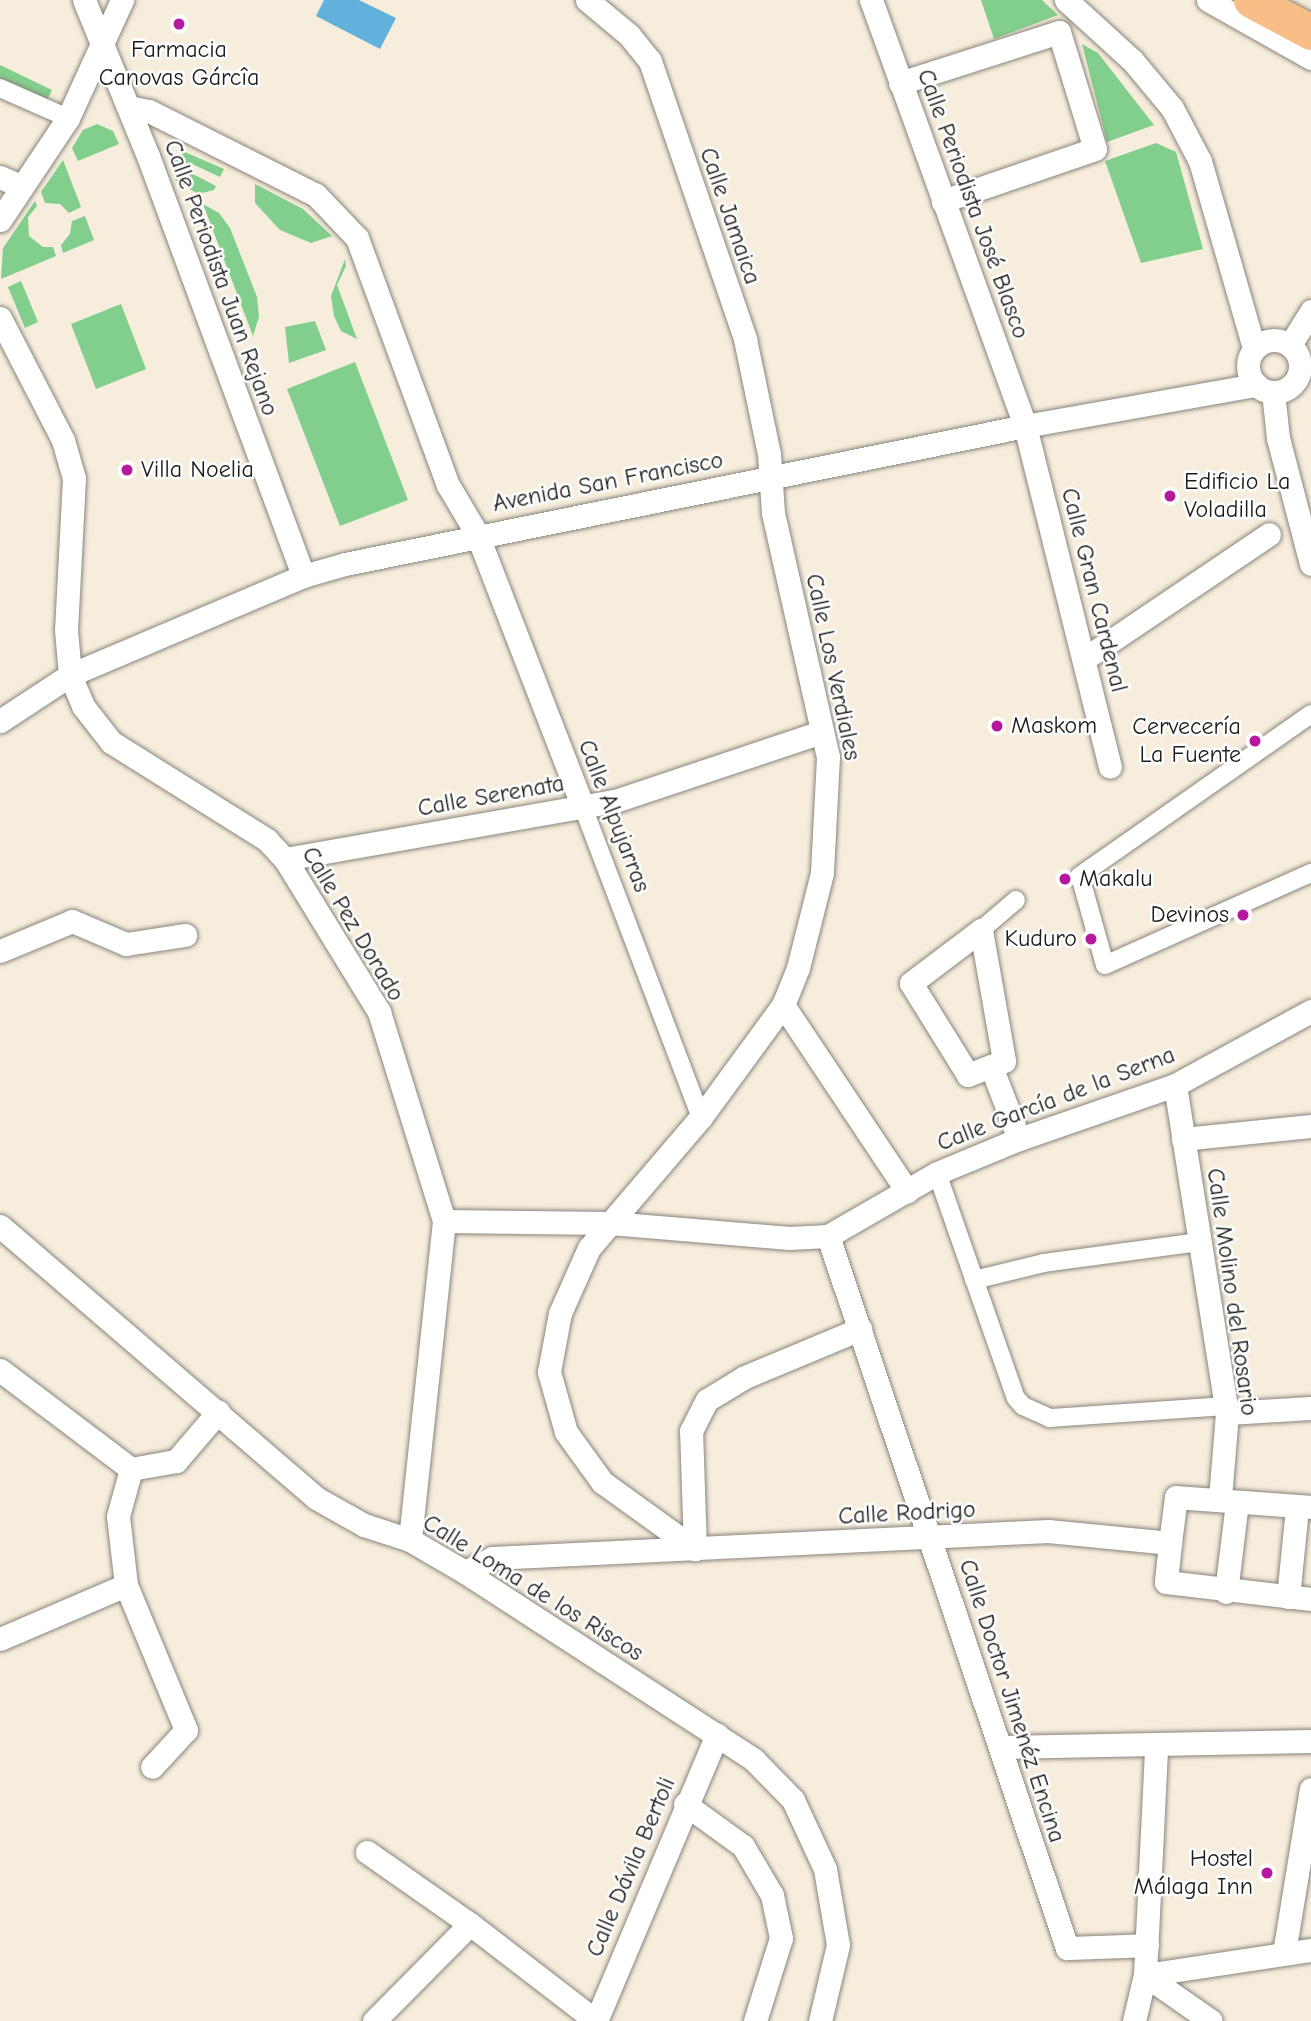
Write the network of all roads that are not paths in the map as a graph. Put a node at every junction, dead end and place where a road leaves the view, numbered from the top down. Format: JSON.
{"nodes":[{"id":1,"x":84,"y":0,"type":"edge"},
{"id":2,"x":122,"y":0,"type":"edge"},
{"id":3,"x":587,"y":0,"type":"edge"},
{"id":4,"x":871,"y":0,"type":"edge"},
{"id":5,"x":1066,"y":0,"type":"edge"},
{"id":6,"x":1208,"y":0,"type":"edge"},
{"id":7,"x":1251,"y":0,"type":"edge"},
{"id":8,"x":1311,"y":32,"type":"edge"},
{"id":9,"x":103,"y":46,"type":"junction"},
{"id":10,"x":1311,"y":58,"type":"edge"},
{"id":11,"x":900,"y":83,"type":"junction"},
{"id":12,"x":0,"y":88,"type":"edge"},
{"id":13,"x":128,"y":107,"type":"junction"},
{"id":14,"x":68,"y":118,"type":"junction"},
{"id":15,"x":0,"y":177,"type":"edge"},
{"id":16,"x":22,"y":187,"type":"junction"},
{"id":17,"x":943,"y":201,"type":"junction"},
{"id":18,"x":0,"y":220,"type":"edge"},
{"id":19,"x":1311,"y":311,"type":"edge"},
{"id":20,"x":0,"y":318,"type":"edge"},
{"id":21,"x":1255,"y":348,"type":"junction"},
{"id":22,"x":1300,"y":357,"type":"edge"},
{"id":23,"x":1264,"y":388,"type":"junction"},
{"id":24,"x":1025,"y":426,"type":"junction"},
{"id":25,"x":771,"y":477,"type":"junction"},
{"id":26,"x":477,"y":534,"type":"junction"},
{"id":27,"x":1269,"y":534,"type":"dead end"},
{"id":28,"x":1311,"y":564,"type":"edge"},
{"id":29,"x":303,"y":576,"type":"junction"},
{"id":30,"x":1083,"y":659,"type":"junction"},
{"id":31,"x":70,"y":675,"type":"junction"},
{"id":32,"x":1311,"y":714,"type":"edge"},
{"id":33,"x":0,"y":722,"type":"edge"},
{"id":34,"x":821,"y":732,"type":"junction"},
{"id":35,"x":1110,"y":767,"type":"dead end"},
{"id":36,"x":583,"y":807,"type":"junction"},
{"id":37,"x":285,"y":859,"type":"junction"},
{"id":38,"x":1311,"y":873,"type":"edge"},
{"id":39,"x":1016,"y":900,"type":"dead end"},
{"id":40,"x":981,"y":930,"type":"junction"},
{"id":41,"x":186,"y":936,"type":"dead end"},
{"id":42,"x":0,"y":951,"type":"edge"},
{"id":43,"x":783,"y":1005,"type":"junction"},
{"id":44,"x":1311,"y":1011,"type":"edge"},
{"id":45,"x":991,"y":1066,"type":"junction"},
{"id":46,"x":1175,"y":1085,"type":"junction"},
{"id":47,"x":701,"y":1117,"type":"junction"},
{"id":48,"x":1311,"y":1126,"type":"edge"},
{"id":49,"x":1019,"y":1139,"type":"junction"},
{"id":50,"x":1183,"y":1139,"type":"junction"},
{"id":51,"x":937,"y":1173,"type":"junction"},
{"id":52,"x":907,"y":1191,"type":"junction"},
{"id":53,"x":444,"y":1221,"type":"junction"},
{"id":54,"x":610,"y":1223,"type":"junction"},
{"id":55,"x":0,"y":1226,"type":"edge"},
{"id":56,"x":828,"y":1236,"type":"junction"},
{"id":57,"x":1200,"y":1242,"type":"junction"},
{"id":58,"x":974,"y":1280,"type":"junction"},
{"id":59,"x":860,"y":1329,"type":"junction"},
{"id":60,"x":0,"y":1370,"type":"edge"},
{"id":61,"x":1311,"y":1408,"type":"edge"},
{"id":62,"x":1226,"y":1410,"type":"junction"},
{"id":63,"x":218,"y":1412,"type":"junction"},
{"id":64,"x":131,"y":1469,"type":"junction"},
{"id":65,"x":1228,"y":1504,"type":"junction"},
{"id":66,"x":1303,"y":1513,"type":"edge"},
{"id":67,"x":410,"y":1540,"type":"junction"},
{"id":68,"x":932,"y":1540,"type":"junction"},
{"id":69,"x":1170,"y":1543,"type":"junction"},
{"id":70,"x":695,"y":1549,"type":"junction"},
{"id":71,"x":465,"y":1572,"type":"junction"},
{"id":72,"x":127,"y":1585,"type":"junction"},
{"id":73,"x":1226,"y":1592,"type":"junction"},
{"id":74,"x":1288,"y":1597,"type":"junction"},
{"id":75,"x":1311,"y":1599,"type":"edge"},
{"id":76,"x":0,"y":1639,"type":"edge"},
{"id":77,"x":717,"y":1734,"type":"junction"},
{"id":78,"x":1311,"y":1741,"type":"edge"},
{"id":79,"x":1156,"y":1746,"type":"junction"},
{"id":80,"x":1000,"y":1748,"type":"junction"},
{"id":81,"x":152,"y":1767,"type":"dead end"},
{"id":82,"x":1311,"y":1789,"type":"edge"},
{"id":83,"x":685,"y":1804,"type":"junction"},
{"id":84,"x":367,"y":1852,"type":"dead end"},
{"id":85,"x":470,"y":1924,"type":"junction"},
{"id":86,"x":1147,"y":1945,"type":"junction"},
{"id":87,"x":1311,"y":1950,"type":"edge"},
{"id":88,"x":1284,"y":1953,"type":"junction"},
{"id":89,"x":1145,"y":1975,"type":"junction"},
{"id":90,"x":374,"y":2021,"type":"edge"},
{"id":91,"x":596,"y":2021,"type":"edge"},
{"id":92,"x":755,"y":2021,"type":"edge"},
{"id":93,"x":820,"y":2021,"type":"edge"},
{"id":94,"x":1134,"y":2021,"type":"edge"},
{"id":95,"x":1211,"y":2021,"type":"edge"}],
"edges":[{"from":1,"to":9,"type":"street","name":"Calle Periodista Juan Rejano"},
{"from":2,"to":9,"type":"street"},
{"from":3,"to":25,"type":"street","name":"Calle Jamaica"},
{"from":4,"to":11,"type":"street","name":"Calle Periodista José Blasco"},
{"from":5,"to":21,"type":"street"},
{"from":6,"to":10,"type":"street"},
{"from":7,"to":8,"type":"main road"},
{"from":9,"to":13,"type":"street","name":"Calle Periodista Juan Rejano"},
{"from":9,"to":14,"type":"street"},
{"from":11,"to":17,"type":"street","name":"Calle Periodista José Blasco"},
{"from":11,"to":17,"type":"street"},
{"from":12,"to":14,"type":"street"},
{"from":13,"to":26,"type":"street","name":"Calle Alpujarras"},
{"from":13,"to":29,"type":"street","name":"Calle Periodista Juan Rejano"},
{"from":14,"to":16,"type":"street"},
{"from":15,"to":16,"type":"street"},
{"from":16,"to":18,"type":"street"},
{"from":17,"to":24,"type":"street","name":"Calle Periodista José Blasco"},
{"from":19,"to":22,"type":"street"},
{"from":20,"to":31,"type":"street","name":"Calle Pez Dorado"},
{"from":21,"to":22,"type":"street"},
{"from":21,"to":23,"type":"street"},
{"from":22,"to":23,"type":"street"},
{"from":23,"to":24,"type":"street","name":"Avenida San Francisco"},
{"from":23,"to":28,"type":"street"},
{"from":24,"to":25,"type":"street","name":"Avenida San Francisco"},
{"from":24,"to":30,"type":"street","name":"Calle Gran Cardenal"},
{"from":25,"to":26,"type":"street","name":"Avenida San Francisco"},
{"from":25,"to":34,"type":"street","name":"Calle Los Verdiales"},
{"from":26,"to":29,"type":"street","name":"Avenida San Francisco"},
{"from":26,"to":36,"type":"street","name":"Calle Alpujarras"},
{"from":27,"to":30,"type":"street"},
{"from":29,"to":31,"type":"street","name":"Avenida San Francisco"},
{"from":30,"to":35,"type":"street","name":"Calle Gran Cardenal"},
{"from":31,"to":33,"type":"street","name":"Avenida San Francisco"},
{"from":31,"to":37,"type":"street","name":"Calle Pez Dorado"},
{"from":32,"to":38,"type":"street"},
{"from":34,"to":36,"type":"street","name":"Calle Serenata"},
{"from":34,"to":43,"type":"street","name":"Calle Los Verdiales"},
{"from":36,"to":37,"type":"street","name":"Calle Serenata"},
{"from":36,"to":47,"type":"street","name":"Calle Alpujarras"},
{"from":37,"to":53,"type":"street","name":"Calle Pez Dorado"},
{"from":39,"to":40,"type":"street"},
{"from":40,"to":45,"type":"street"},
{"from":40,"to":45,"type":"street"},
{"from":41,"to":42,"type":"street"},
{"from":43,"to":47,"type":"street","name":"Calle Los Verdiales"},
{"from":43,"to":52,"type":"street"},
{"from":44,"to":46,"type":"street","name":"Calle García de la Serna"},
{"from":45,"to":49,"type":"street"},
{"from":46,"to":49,"type":"street","name":"Calle García de la Serna"},
{"from":46,"to":50,"type":"street","name":"Calle Molino del Rosario"},
{"from":47,"to":54,"type":"street","name":"Calle Los Verdiales"},
{"from":48,"to":50,"type":"street"},
{"from":49,"to":51,"type":"street","name":"Calle García de la Serna"},
{"from":50,"to":57,"type":"street","name":"Calle Molino del Rosario"},
{"from":51,"to":52,"type":"street","name":"Calle García de la Serna"},
{"from":51,"to":58,"type":"street"},
{"from":52,"to":56,"type":"street","name":"Calle García de la Serna"},
{"from":53,"to":54,"type":"street","name":"Calle García de la Serna"},
{"from":53,"to":67,"type":"street","name":"Calle Pez Dorado"},
{"from":54,"to":56,"type":"street","name":"Calle García de la Serna"},
{"from":54,"to":70,"type":"street","name":"Calle Los Verdiales"},
{"from":55,"to":63,"type":"street","name":"Calle Loma de los Riscos"},
{"from":56,"to":59,"type":"street","name":"Calle Doctor Jimenéz Encina"},
{"from":57,"to":58,"type":"street"},
{"from":57,"to":62,"type":"street","name":"Calle Molino del Rosario"},
{"from":58,"to":62,"type":"street"},
{"from":59,"to":68,"type":"street","name":"Calle Doctor Jimenéz Encina"},
{"from":59,"to":70,"type":"street"},
{"from":60,"to":64,"type":"street"},
{"from":61,"to":62,"type":"street"},
{"from":62,"to":65,"type":"street","name":"Calle Molino del Rosario"},
{"from":63,"to":64,"type":"street"},
{"from":63,"to":67,"type":"street","name":"Calle Loma de los Riscos"},
{"from":64,"to":72,"type":"street"},
{"from":65,"to":66,"type":"street"},
{"from":65,"to":69,"type":"street"},
{"from":65,"to":73,"type":"street","name":"Calle Molino del Rosario"},
{"from":66,"to":74,"type":"street"},
{"from":67,"to":71,"type":"street","name":"Calle Loma de los Riscos"},
{"from":68,"to":69,"type":"street","name":"Calle Rodrigo"},
{"from":68,"to":70,"type":"street","name":"Calle Rodrigo"},
{"from":68,"to":80,"type":"street","name":"Calle Doctor Jimenéz Encina"},
{"from":69,"to":73,"type":"street"},
{"from":70,"to":71,"type":"street","name":"Calle Rodrigo"},
{"from":71,"to":77,"type":"street","name":"Calle Loma de los Riscos"},
{"from":72,"to":76,"type":"street"},
{"from":72,"to":81,"type":"street"},
{"from":73,"to":74,"type":"street"},
{"from":74,"to":75,"type":"street"},
{"from":77,"to":83,"type":"street","name":"Calle Dávila Bertoli"},
{"from":77,"to":93,"type":"street","name":"Calle Loma de los Riscos"},
{"from":78,"to":79,"type":"street"},
{"from":79,"to":80,"type":"street"},
{"from":79,"to":86,"type":"street"},
{"from":80,"to":86,"type":"street","name":"Calle Doctor Jimenéz Encina"},
{"from":82,"to":88,"type":"street"},
{"from":83,"to":91,"type":"street","name":"Calle Dávila Bertoli"},
{"from":83,"to":92,"type":"street"},
{"from":84,"to":85,"type":"street"},
{"from":85,"to":90,"type":"street"},
{"from":85,"to":91,"type":"street"},
{"from":86,"to":89,"type":"street"},
{"from":87,"to":88,"type":"street"},
{"from":88,"to":89,"type":"street"},
{"from":89,"to":94,"type":"street"},
{"from":89,"to":95,"type":"street"}]}
